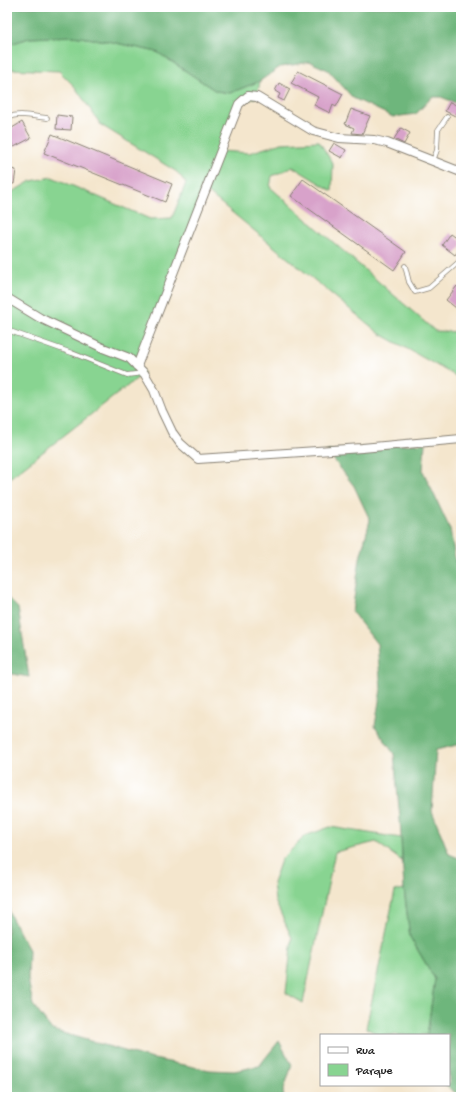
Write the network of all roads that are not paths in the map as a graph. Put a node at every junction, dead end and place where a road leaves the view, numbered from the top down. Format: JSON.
{"nodes":[{"id":1,"x":447,"y":117,"type":"dead end"},
{"id":2,"x":7,"y":118,"type":"edge"},
{"id":3,"x":47,"y":118,"type":"dead end"},
{"id":4,"x":433,"y":161,"type":"junction"},
{"id":5,"x":461,"y":172,"type":"edge"},
{"id":6,"x":461,"y":260,"type":"edge"},
{"id":7,"x":405,"y":266,"type":"dead end"},
{"id":8,"x":7,"y":298,"type":"edge"},
{"id":9,"x":7,"y":330,"type":"edge"},
{"id":10,"x":137,"y":366,"type":"junction"},
{"id":11,"x":144,"y":373,"type":"junction"},
{"id":12,"x":461,"y":439,"type":"edge"}],
"edges":[{"from":1,"to":4,"type":"lane"},
{"from":2,"to":3,"type":"lane"},
{"from":4,"to":5,"type":"street"},
{"from":4,"to":10,"type":"street"},
{"from":6,"to":7,"type":"lane"},
{"from":8,"to":10,"type":"street"},
{"from":9,"to":11,"type":"lane"},
{"from":10,"to":11,"type":"street"},
{"from":11,"to":12,"type":"street"}]}
